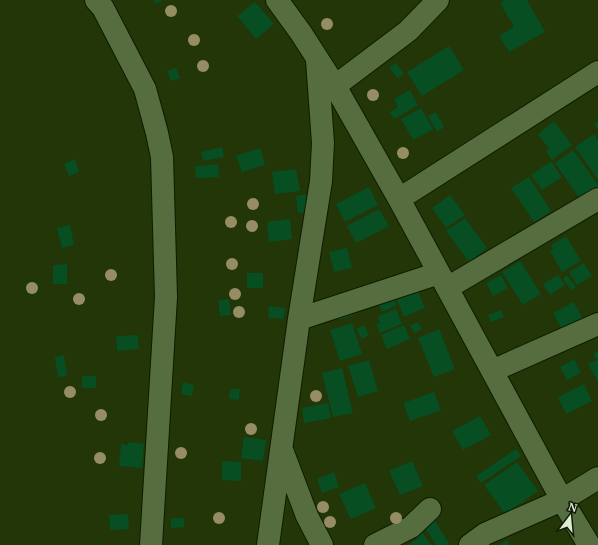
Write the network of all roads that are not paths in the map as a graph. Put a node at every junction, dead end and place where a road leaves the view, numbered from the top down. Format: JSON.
{"nodes":[{"id":1,"x":96,"y":0,"type":"edge"},
{"id":2,"x":277,"y":0,"type":"edge"},
{"id":3,"x":438,"y":0,"type":"edge"},
{"id":4,"x":316,"y":58,"type":"junction"},
{"id":5,"x":598,"y":72,"type":"edge"},
{"id":6,"x":335,"y":86,"type":"junction"},
{"id":7,"x":399,"y":199,"type":"junction"},
{"id":8,"x":598,"y":199,"type":"edge"},
{"id":9,"x":443,"y":280,"type":"junction"},
{"id":10,"x":299,"y":318,"type":"junction"},
{"id":11,"x":598,"y":324,"type":"edge"},
{"id":12,"x":492,"y":371,"type":"junction"},
{"id":13,"x":282,"y":449,"type":"junction"},
{"id":14,"x":598,"y":478,"type":"edge"},
{"id":15,"x":562,"y":500,"type":"junction"},
{"id":16,"x":430,"y":509,"type":"dead end"},
{"id":17,"x":151,"y":545,"type":"edge"},
{"id":18,"x":268,"y":545,"type":"edge"},
{"id":19,"x":322,"y":545,"type":"edge"},
{"id":20,"x":375,"y":545,"type":"edge"},
{"id":21,"x":470,"y":545,"type":"edge"},
{"id":22,"x":589,"y":545,"type":"edge"}],
"edges":[{"from":1,"to":17,"type":"street"},
{"from":2,"to":4,"type":"street"},
{"from":3,"to":6,"type":"street"},
{"from":4,"to":6,"type":"street"},
{"from":4,"to":10,"type":"street"},
{"from":5,"to":7,"type":"street"},
{"from":6,"to":7,"type":"street"},
{"from":7,"to":9,"type":"street"},
{"from":8,"to":9,"type":"street"},
{"from":9,"to":10,"type":"street"},
{"from":9,"to":12,"type":"street"},
{"from":10,"to":13,"type":"street"},
{"from":11,"to":12,"type":"street"},
{"from":12,"to":15,"type":"street"},
{"from":13,"to":18,"type":"street"},
{"from":13,"to":19,"type":"street"},
{"from":14,"to":15,"type":"street"},
{"from":15,"to":21,"type":"street"},
{"from":15,"to":22,"type":"street"},
{"from":16,"to":20,"type":"street"}]}
